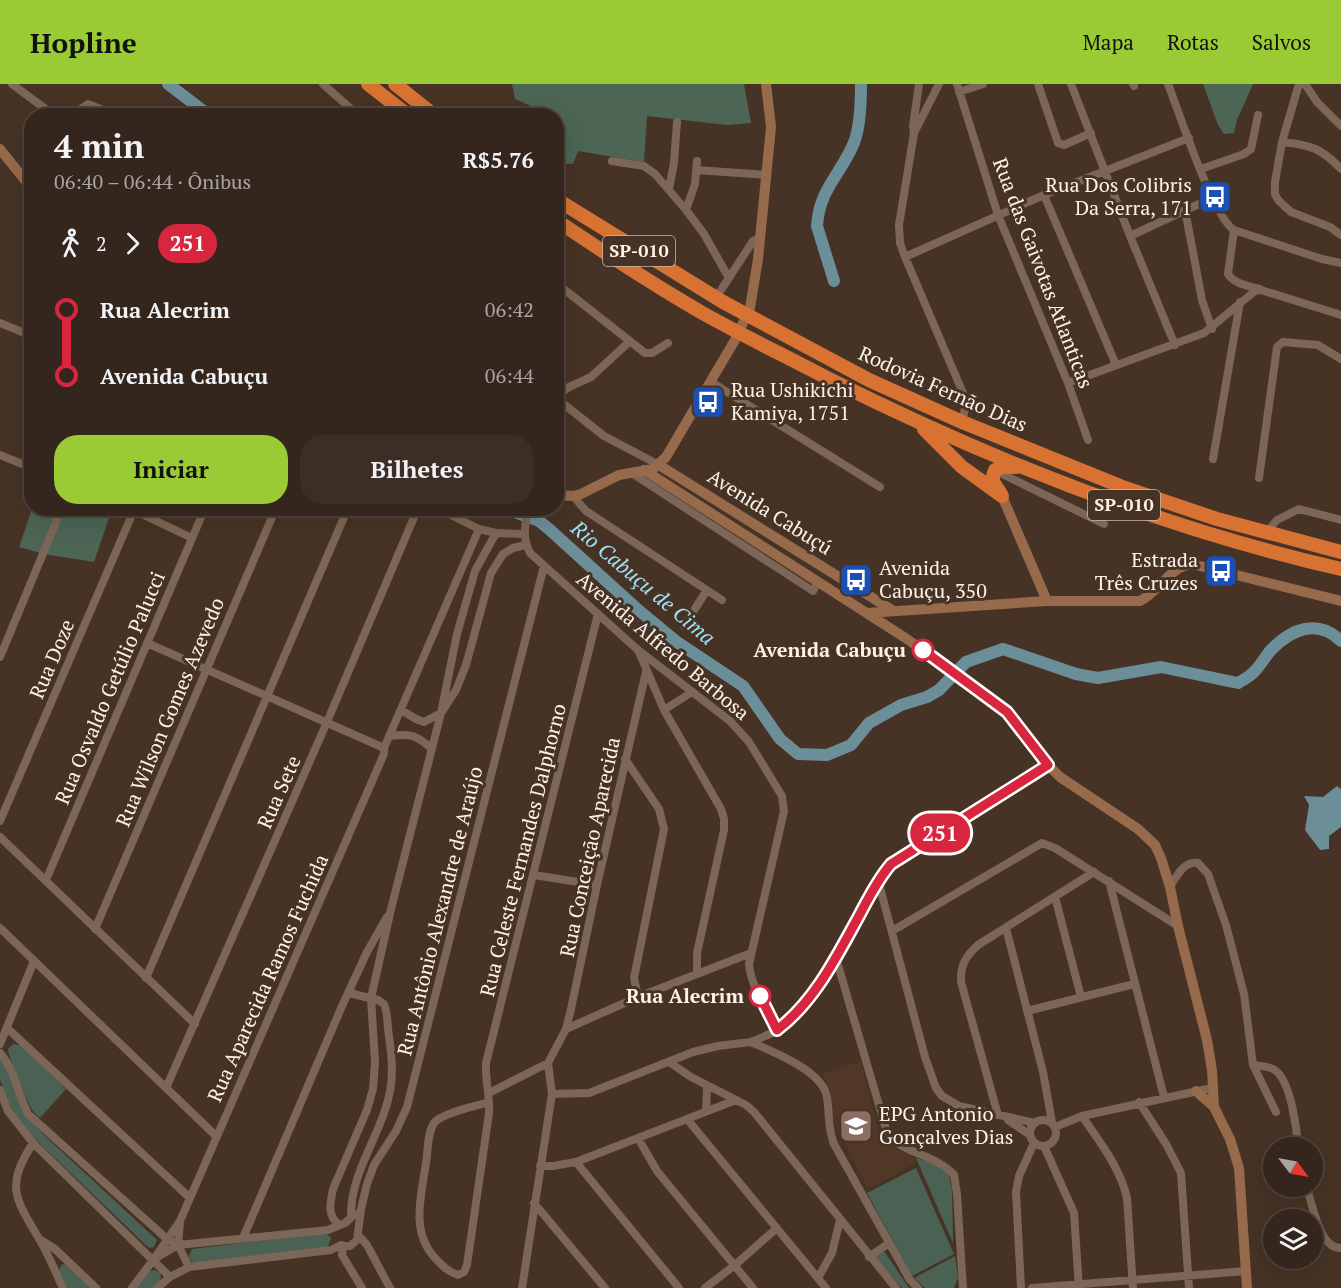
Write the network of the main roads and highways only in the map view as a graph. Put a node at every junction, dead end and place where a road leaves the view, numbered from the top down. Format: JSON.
{"nodes":[{"id":1,"x":368,"y":84,"type":"edge"},
{"id":2,"x":395,"y":84,"type":"edge"},
{"id":3,"x":766,"y":84,"type":"edge"},
{"id":4,"x":399,"y":108,"type":"edge"},
{"id":5,"x":425,"y":108,"type":"edge"},
{"id":6,"x":0,"y":149,"type":"edge"},
{"id":7,"x":24,"y":179,"type":"edge"},
{"id":8,"x":564,"y":204,"type":"edge"},
{"id":9,"x":564,"y":225,"type":"edge"},
{"id":10,"x":914,"y":420,"type":"junction"},
{"id":11,"x":659,"y":465,"type":"junction"},
{"id":12,"x":1020,"y":467,"type":"junction"},
{"id":13,"x":644,"y":470,"type":"junction"},
{"id":14,"x":564,"y":495,"type":"edge"},
{"id":15,"x":1002,"y":496,"type":"junction"},
{"id":16,"x":1341,"y":552,"type":"edge"},
{"id":17,"x":1341,"y":569,"type":"edge"},
{"id":18,"x":863,"y":591,"type":"junction"},
{"id":19,"x":1047,"y":600,"type":"junction"},
{"id":20,"x":1341,"y":601,"type":"edge"},
{"id":21,"x":855,"y":605,"type":"junction"},
{"id":22,"x":885,"y":608,"type":"junction"},
{"id":23,"x":867,"y":612,"type":"junction"},
{"id":24,"x":907,"y":639,"type":"junction"},
{"id":25,"x":1196,"y":1091,"type":"road end"},
{"id":26,"x":1214,"y":1107,"type":"junction"},
{"id":27,"x":1247,"y":1288,"type":"edge"}],
"edges":[{"from":1,"to":4,"type":"highway"},
{"from":2,"to":5,"type":"highway"},
{"from":3,"to":11,"type":"main road"},
{"from":6,"to":7,"type":"main road"},
{"from":8,"to":16,"type":"highway","name":"Rodovia Fernão Dias","number":"SP-010"},
{"from":9,"to":10,"type":"highway","name":"Rodovia Fernão Dias","number":"SP-010"},
{"from":10,"to":12,"type":"highway","name":"Rodovia Fernão Dias","number":"SP-010"},
{"from":10,"to":15,"type":"highway"},
{"from":11,"to":13,"type":"main road"},
{"from":11,"to":18,"type":"main road","name":"Avenida Cabuçú"},
{"from":12,"to":15,"type":"highway"},
{"from":12,"to":17,"type":"highway","name":"Rodovia Fernão Dias","number":"SP-010"},
{"from":13,"to":14,"type":"main road"},
{"from":13,"to":21,"type":"main road","name":"Avenida Cabuçú"},
{"from":15,"to":19,"type":"main road"},
{"from":18,"to":21,"type":"main road"},
{"from":18,"to":22,"type":"main road","name":"Avenida Cabuçú"},
{"from":19,"to":20,"type":"main road"},
{"from":19,"to":22,"type":"main road"},
{"from":21,"to":23,"type":"main road","name":"Avenida Cabuçú"},
{"from":22,"to":23,"type":"main road"},
{"from":22,"to":24,"type":"main road"},
{"from":23,"to":24,"type":"main road","name":"Avenida Cabuçú"},
{"from":24,"to":26,"type":"main road","name":"Avenida Cabuçú"},
{"from":25,"to":26,"type":"main road"},
{"from":26,"to":27,"type":"main road"}]}
